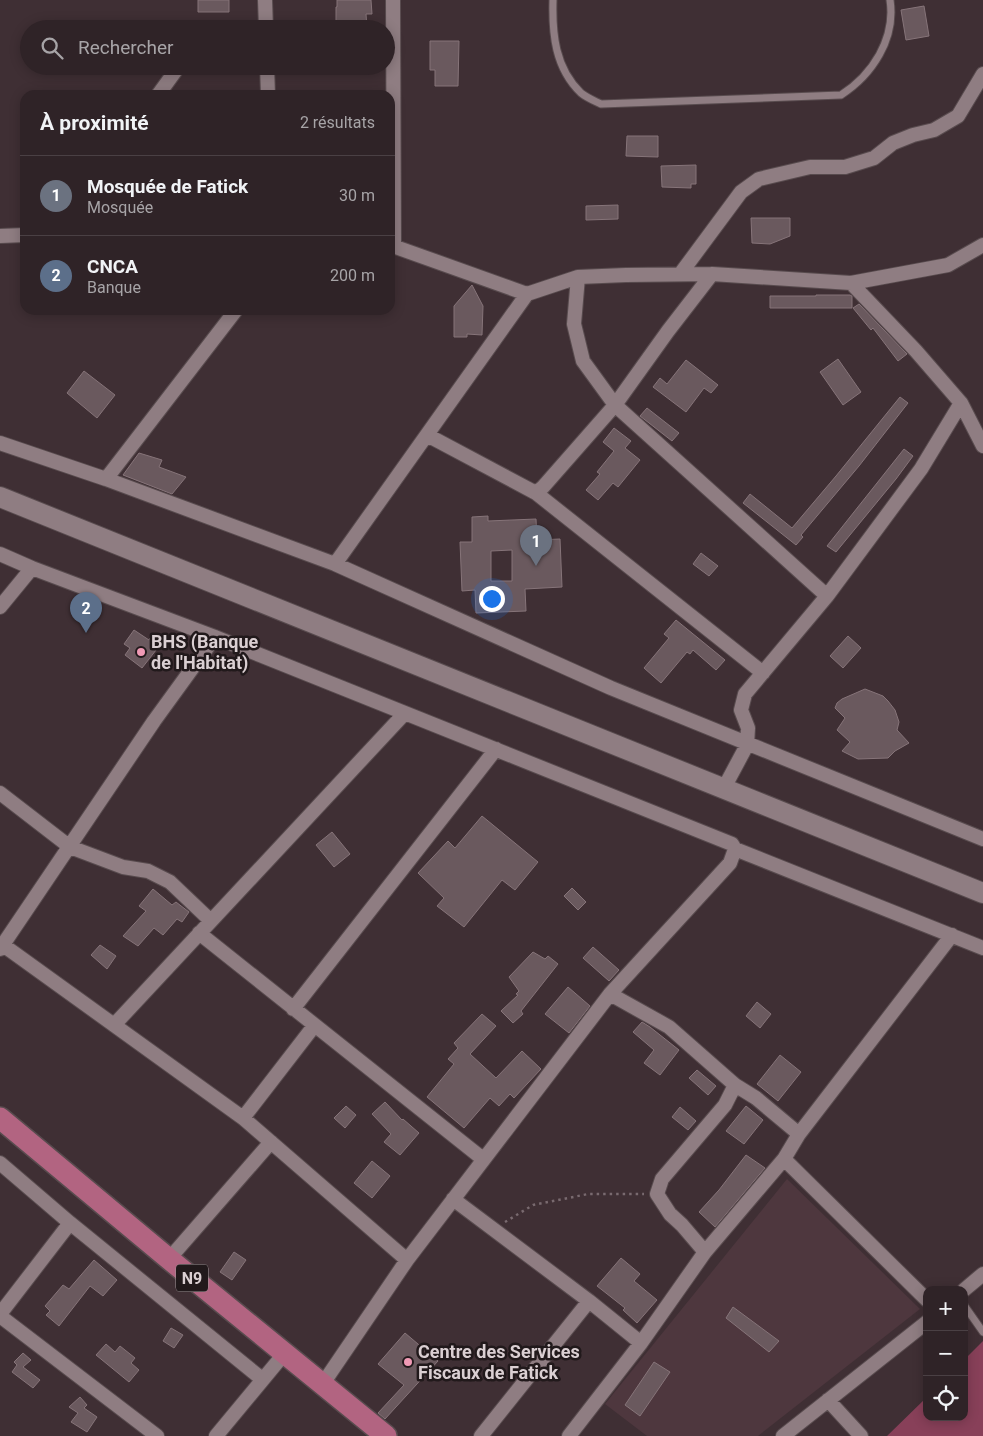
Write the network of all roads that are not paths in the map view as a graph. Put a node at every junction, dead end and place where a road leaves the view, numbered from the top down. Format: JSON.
{"nodes":[{"id":1,"x":265,"y":0,"type":"edge"},
{"id":2,"x":393,"y":0,"type":"edge"},
{"id":3,"x":553,"y":0,"type":"edge"},
{"id":4,"x":890,"y":0,"type":"edge"},
{"id":5,"x":266,"y":20,"type":"edge"},
{"id":6,"x":392,"y":20,"type":"edge"},
{"id":7,"x":983,"y":74,"type":"edge"},
{"id":8,"x":172,"y":75,"type":"edge"},
{"id":9,"x":267,"y":75,"type":"edge"},
{"id":10,"x":390,"y":75,"type":"edge"},
{"id":11,"x":162,"y":90,"type":"edge"},
{"id":12,"x":268,"y":90,"type":"edge"},
{"id":13,"x":390,"y":90,"type":"edge"},
{"id":14,"x":20,"y":235,"type":"edge"},
{"id":15,"x":0,"y":236,"type":"edge"},
{"id":16,"x":983,"y":245,"type":"edge"},
{"id":17,"x":395,"y":247,"type":"edge"},
{"id":18,"x":680,"y":273,"type":"junction"},
{"id":19,"x":712,"y":274,"type":"junction"},
{"id":20,"x":578,"y":277,"type":"junction"},
{"id":21,"x":852,"y":283,"type":"junction"},
{"id":22,"x":528,"y":294,"type":"junction"},
{"id":23,"x":232,"y":315,"type":"edge"},
{"id":24,"x":961,"y":403,"type":"junction"},
{"id":25,"x":615,"y":405,"type":"junction"},
{"id":26,"x":427,"y":435,"type":"junction"},
{"id":27,"x":0,"y":443,"type":"edge"},
{"id":28,"x":983,"y":446,"type":"edge"},
{"id":29,"x":106,"y":479,"type":"junction"},
{"id":30,"x":536,"y":493,"type":"junction"},
{"id":31,"x":0,"y":497,"type":"edge"},
{"id":32,"x":0,"y":554,"type":"edge"},
{"id":33,"x":335,"y":564,"type":"junction"},
{"id":34,"x":32,"y":568,"type":"junction"},
{"id":35,"x":827,"y":596,"type":"junction"},
{"id":36,"x":0,"y":607,"type":"edge"},
{"id":37,"x":215,"y":637,"type":"junction"},
{"id":38,"x":763,"y":673,"type":"junction"},
{"id":39,"x":404,"y":713,"type":"junction"},
{"id":40,"x":747,"y":744,"type":"junction"},
{"id":41,"x":496,"y":750,"type":"junction"},
{"id":42,"x":724,"y":788,"type":"junction"},
{"id":43,"x":0,"y":793,"type":"edge"},
{"id":44,"x":983,"y":839,"type":"edge"},
{"id":45,"x":70,"y":847,"type":"junction"},
{"id":46,"x":735,"y":849,"type":"junction"},
{"id":47,"x":983,"y":894,"type":"edge"},
{"id":48,"x":211,"y":921,"type":"junction"},
{"id":49,"x":199,"y":933,"type":"junction"},
{"id":50,"x":952,"y":936,"type":"junction"},
{"id":51,"x":1,"y":947,"type":"edge"},
{"id":52,"x":983,"y":948,"type":"edge"},
{"id":53,"x":610,"y":994,"type":"junction"},
{"id":54,"x":292,"y":1009,"type":"junction"},
{"id":55,"x":114,"y":1025,"type":"junction"},
{"id":56,"x":314,"y":1026,"type":"junction"},
{"id":57,"x":735,"y":1085,"type":"junction"},
{"id":58,"x":0,"y":1118,"type":"edge"},
{"id":59,"x":243,"y":1118,"type":"junction"},
{"id":60,"x":799,"y":1134,"type":"junction"},
{"id":61,"x":271,"y":1142,"type":"junction"},
{"id":62,"x":483,"y":1159,"type":"junction"},
{"id":63,"x":784,"y":1159,"type":"junction"},
{"id":64,"x":0,"y":1163,"type":"edge"},
{"id":65,"x":453,"y":1199,"type":"junction"},
{"id":66,"x":70,"y":1223,"type":"junction"},
{"id":67,"x":705,"y":1252,"type":"junction"},
{"id":68,"x":169,"y":1259,"type":"junction"},
{"id":69,"x":407,"y":1260,"type":"junction"},
{"id":70,"x":983,"y":1274,"type":"edge"},
{"id":71,"x":968,"y":1287,"type":"edge"},
{"id":72,"x":923,"y":1296,"type":"edge"},
{"id":73,"x":589,"y":1301,"type":"junction"},
{"id":74,"x":968,"y":1311,"type":"edge"},
{"id":75,"x":0,"y":1315,"type":"edge"},
{"id":76,"x":923,"y":1325,"type":"edge"},
{"id":77,"x":983,"y":1332,"type":"edge"},
{"id":78,"x":640,"y":1343,"type":"junction"},
{"id":79,"x":284,"y":1354,"type":"junction"},
{"id":80,"x":262,"y":1379,"type":"junction"},
{"id":81,"x":322,"y":1385,"type":"junction"},
{"id":82,"x":828,"y":1400,"type":"junction"},
{"id":83,"x":374,"y":1432,"type":"edge"},
{"id":84,"x":157,"y":1436,"type":"edge"},
{"id":85,"x":216,"y":1436,"type":"edge"},
{"id":86,"x":481,"y":1436,"type":"edge"},
{"id":87,"x":569,"y":1436,"type":"edge"},
{"id":88,"x":783,"y":1436,"type":"edge"},
{"id":89,"x":861,"y":1436,"type":"edge"}],
"edges":[{"from":1,"to":5,"type":"street"},
{"from":2,"to":6,"type":"street"},
{"from":3,"to":4,"type":"lane"},
{"from":7,"to":18,"type":"street"},
{"from":8,"to":11,"type":"street"},
{"from":9,"to":12,"type":"street"},
{"from":10,"to":13,"type":"street"},
{"from":14,"to":15,"type":"street"},
{"from":16,"to":21,"type":"street"},
{"from":17,"to":22,"type":"street"},
{"from":18,"to":19,"type":"street"},
{"from":18,"to":20,"type":"street"},
{"from":19,"to":21,"type":"street"},
{"from":19,"to":25,"type":"street"},
{"from":20,"to":22,"type":"street"},
{"from":20,"to":25,"type":"street"},
{"from":21,"to":24,"type":"street"},
{"from":22,"to":26,"type":"street"},
{"from":23,"to":29,"type":"street"},
{"from":24,"to":28,"type":"street"},
{"from":24,"to":35,"type":"street"},
{"from":25,"to":30,"type":"street"},
{"from":25,"to":35,"type":"street"},
{"from":26,"to":30,"type":"street"},
{"from":26,"to":33,"type":"street"},
{"from":27,"to":29,"type":"street"},
{"from":29,"to":33,"type":"street"},
{"from":30,"to":38,"type":"street"},
{"from":31,"to":42,"type":"street"},
{"from":32,"to":34,"type":"street"},
{"from":33,"to":40,"type":"street"},
{"from":34,"to":36,"type":"street"},
{"from":34,"to":37,"type":"street"},
{"from":35,"to":38,"type":"street"},
{"from":37,"to":39,"type":"street"},
{"from":37,"to":45,"type":"street"},
{"from":38,"to":40,"type":"street"},
{"from":39,"to":41,"type":"street"},
{"from":39,"to":48,"type":"street"},
{"from":40,"to":42,"type":"street"},
{"from":40,"to":44,"type":"street"},
{"from":41,"to":46,"type":"street"},
{"from":41,"to":54,"type":"street"},
{"from":42,"to":47,"type":"street"},
{"from":43,"to":45,"type":"street"},
{"from":45,"to":48,"type":"street"},
{"from":45,"to":51,"type":"street"},
{"from":46,"to":50,"type":"street"},
{"from":46,"to":53,"type":"street"},
{"from":48,"to":49,"type":"street"},
{"from":49,"to":54,"type":"street"},
{"from":49,"to":55,"type":"street"},
{"from":50,"to":52,"type":"street"},
{"from":50,"to":60,"type":"street"},
{"from":51,"to":55,"type":"street"},
{"from":53,"to":57,"type":"street"},
{"from":53,"to":62,"type":"street"},
{"from":54,"to":56,"type":"street"},
{"from":55,"to":59,"type":"street"},
{"from":56,"to":59,"type":"street"},
{"from":56,"to":62,"type":"street"},
{"from":57,"to":60,"type":"street"},
{"from":57,"to":67,"type":"street"},
{"from":58,"to":68,"type":"main road","number":"N9"},
{"from":59,"to":61,"type":"street"},
{"from":60,"to":63,"type":"street"},
{"from":61,"to":68,"type":"street"},
{"from":61,"to":69,"type":"street"},
{"from":62,"to":65,"type":"street"},
{"from":63,"to":67,"type":"street"},
{"from":63,"to":72,"type":"street"},
{"from":64,"to":66,"type":"street"},
{"from":65,"to":69,"type":"street"},
{"from":65,"to":73,"type":"street"},
{"from":66,"to":75,"type":"street"},
{"from":66,"to":80,"type":"street"},
{"from":67,"to":78,"type":"street"},
{"from":68,"to":79,"type":"main road","number":"N9"},
{"from":69,"to":81,"type":"street"},
{"from":70,"to":71,"type":"street"},
{"from":73,"to":78,"type":"street"},
{"from":73,"to":86,"type":"street"},
{"from":74,"to":77,"type":"lane"},
{"from":75,"to":84,"type":"street"},
{"from":76,"to":82,"type":"street"},
{"from":78,"to":87,"type":"street"},
{"from":79,"to":80,"type":"street"},
{"from":79,"to":81,"type":"main road","number":"N9"},
{"from":80,"to":85,"type":"street"},
{"from":81,"to":83,"type":"main road","number":"N9"},
{"from":82,"to":88,"type":"street"},
{"from":82,"to":89,"type":"street"}]}
